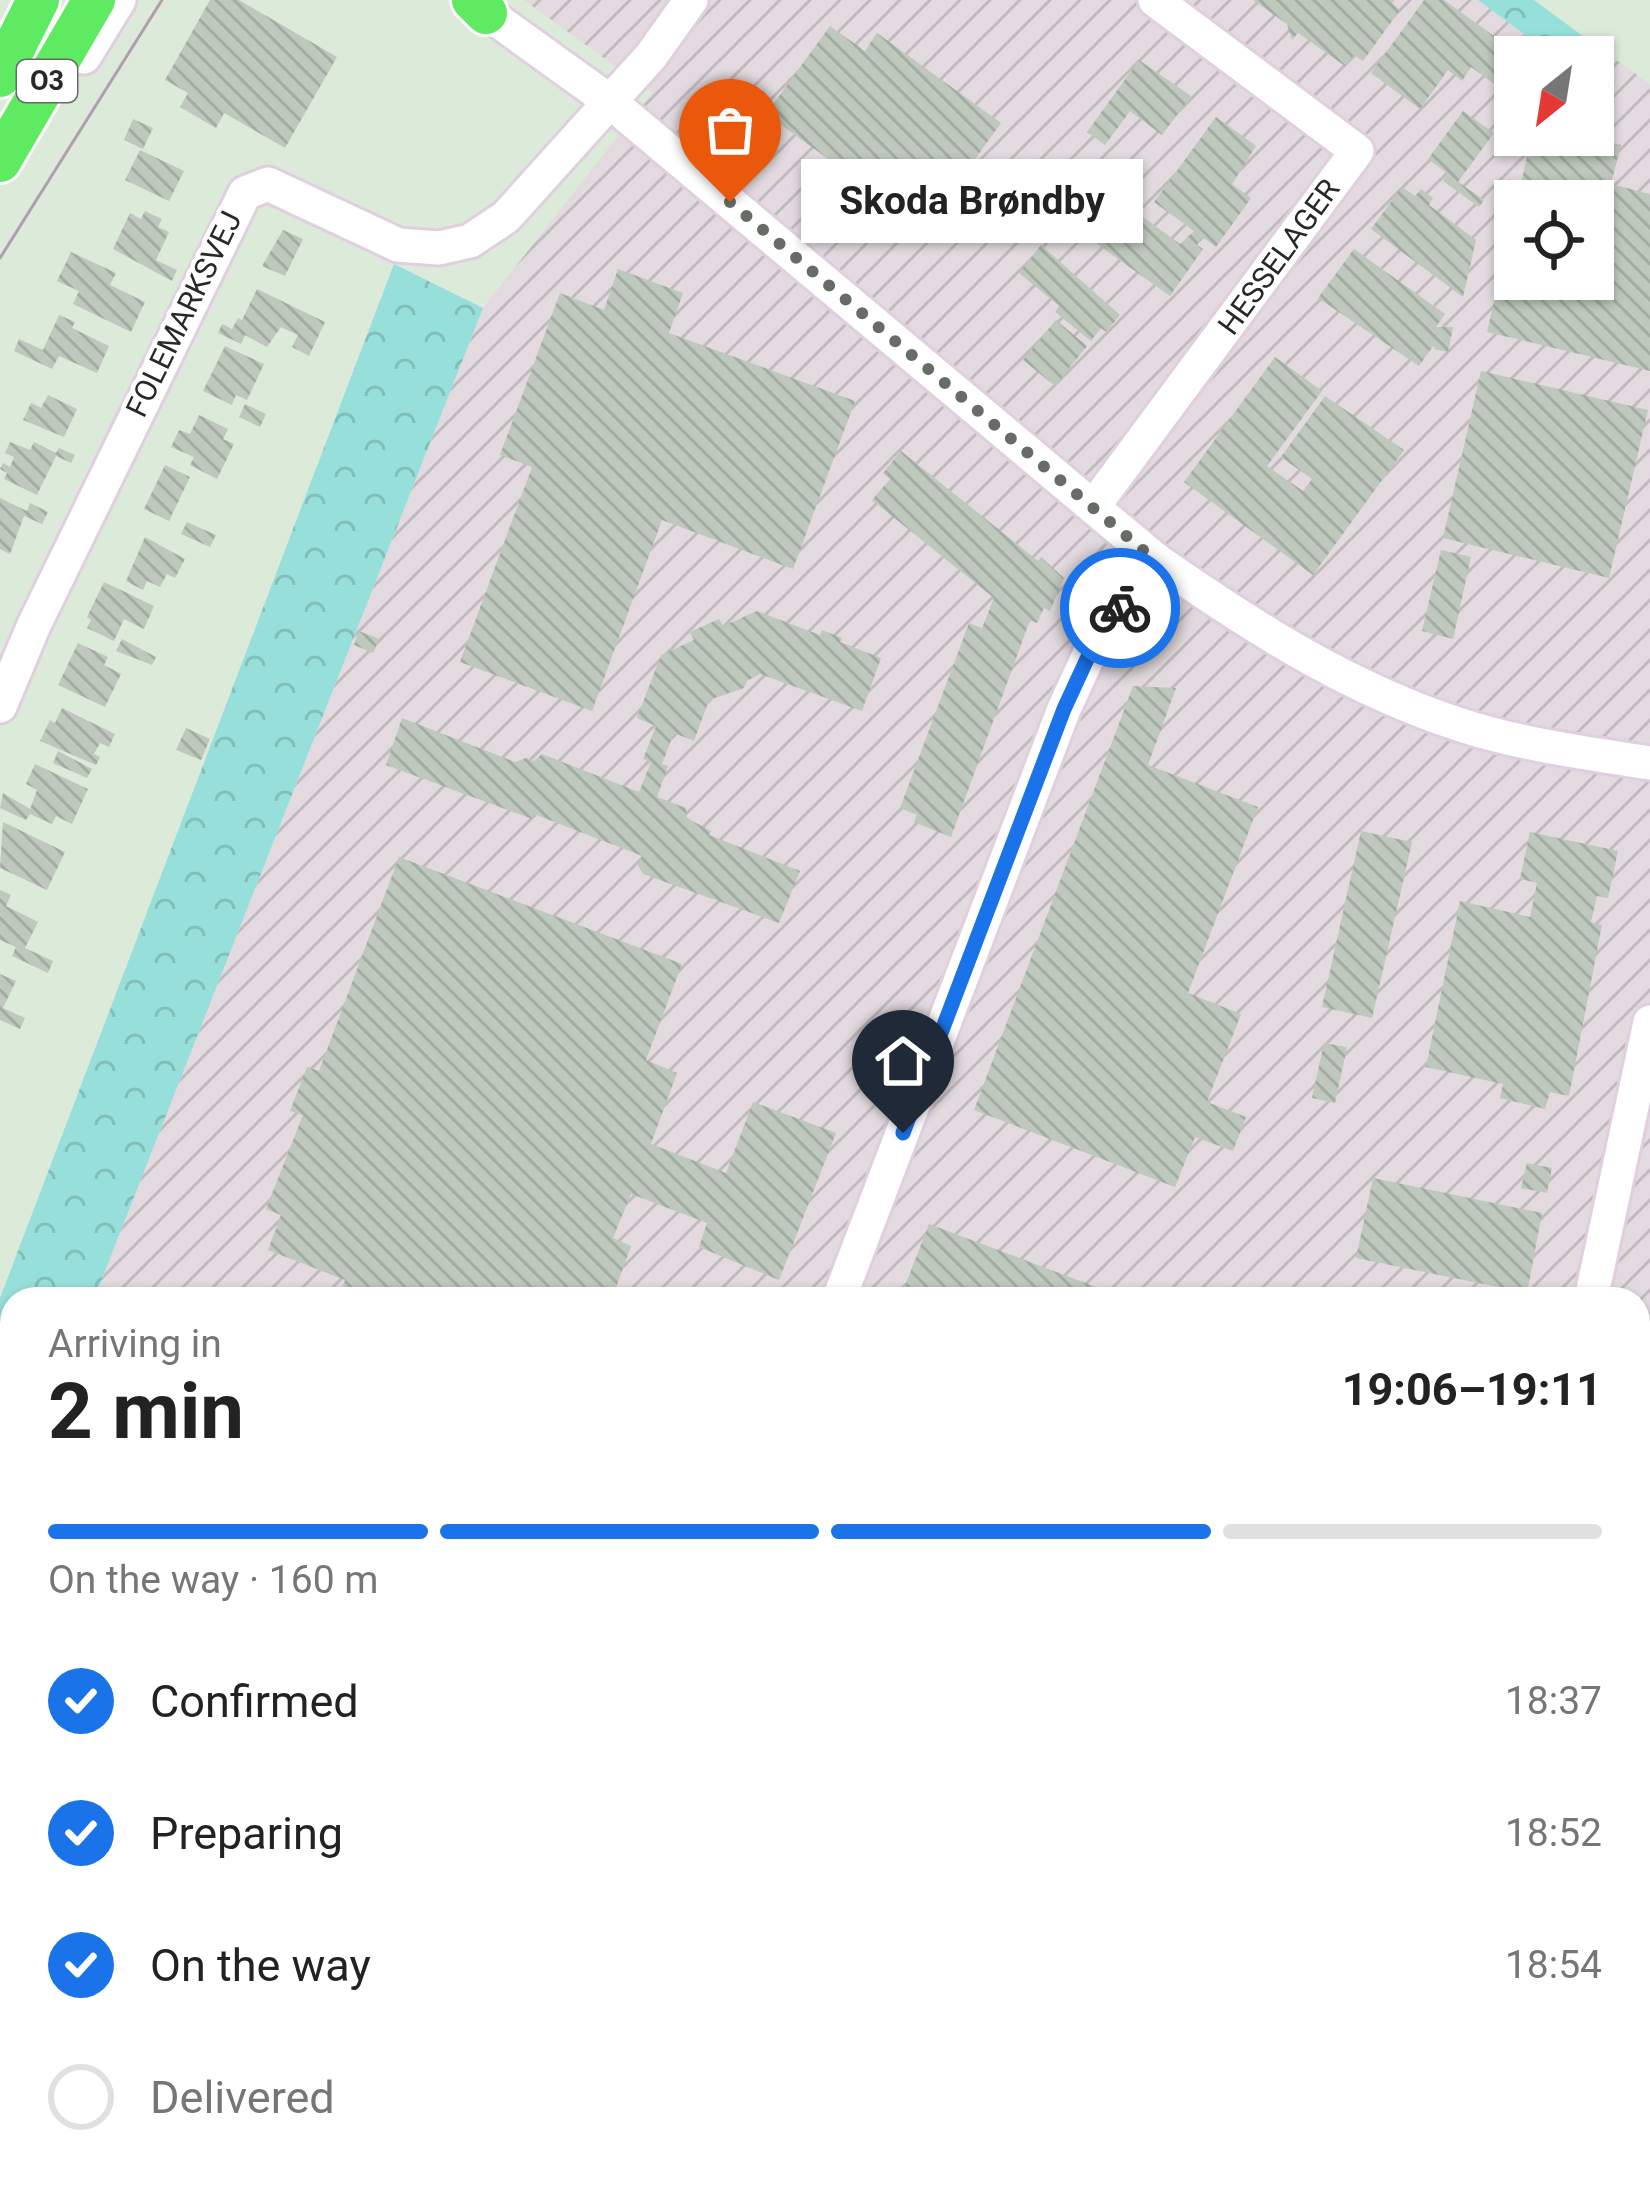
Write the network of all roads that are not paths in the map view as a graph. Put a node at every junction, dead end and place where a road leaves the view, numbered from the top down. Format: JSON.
{"nodes":[{"id":1,"x":38,"y":0,"type":"edge"},
{"id":2,"x":64,"y":0,"type":"edge"},
{"id":3,"x":94,"y":0,"type":"edge"},
{"id":4,"x":119,"y":0,"type":"edge"},
{"id":5,"x":691,"y":0,"type":"edge"},
{"id":6,"x":1154,"y":0,"type":"edge"},
{"id":7,"x":471,"y":3,"type":"edge"},
{"id":8,"x":0,"y":76,"type":"edge"},
{"id":9,"x":608,"y":100,"type":"junction"},
{"id":10,"x":0,"y":150,"type":"edge"},
{"id":11,"x":0,"y":164,"type":"edge"},
{"id":12,"x":1094,"y":507,"type":"junction"},
{"id":13,"x":1155,"y":560,"type":"junction"},
{"id":14,"x":0,"y":706,"type":"edge"},
{"id":15,"x":1650,"y":763,"type":"edge"},
{"id":16,"x":1650,"y":1022,"type":"edge"},
{"id":17,"x":844,"y":1287,"type":"edge"},
{"id":18,"x":1595,"y":1287,"type":"edge"}],
"edges":[{"from":1,"to":8,"type":"main road","number":"O3"},
{"from":2,"to":10,"type":"main road"},
{"from":3,"to":11,"type":"main road","number":"O3"},
{"from":4,"to":11,"type":"street"},
{"from":5,"to":9,"type":"street"},
{"from":6,"to":12,"type":"street","name":"HESSELAGER"},
{"from":7,"to":9,"type":"street"},
{"from":9,"to":12,"type":"street"},
{"from":9,"to":14,"type":"street","name":"FOLEMARKSVEJ"},
{"from":12,"to":13,"type":"street"},
{"from":13,"to":15,"type":"street"},
{"from":13,"to":17,"type":"street"},
{"from":16,"to":18,"type":"street"}]}
